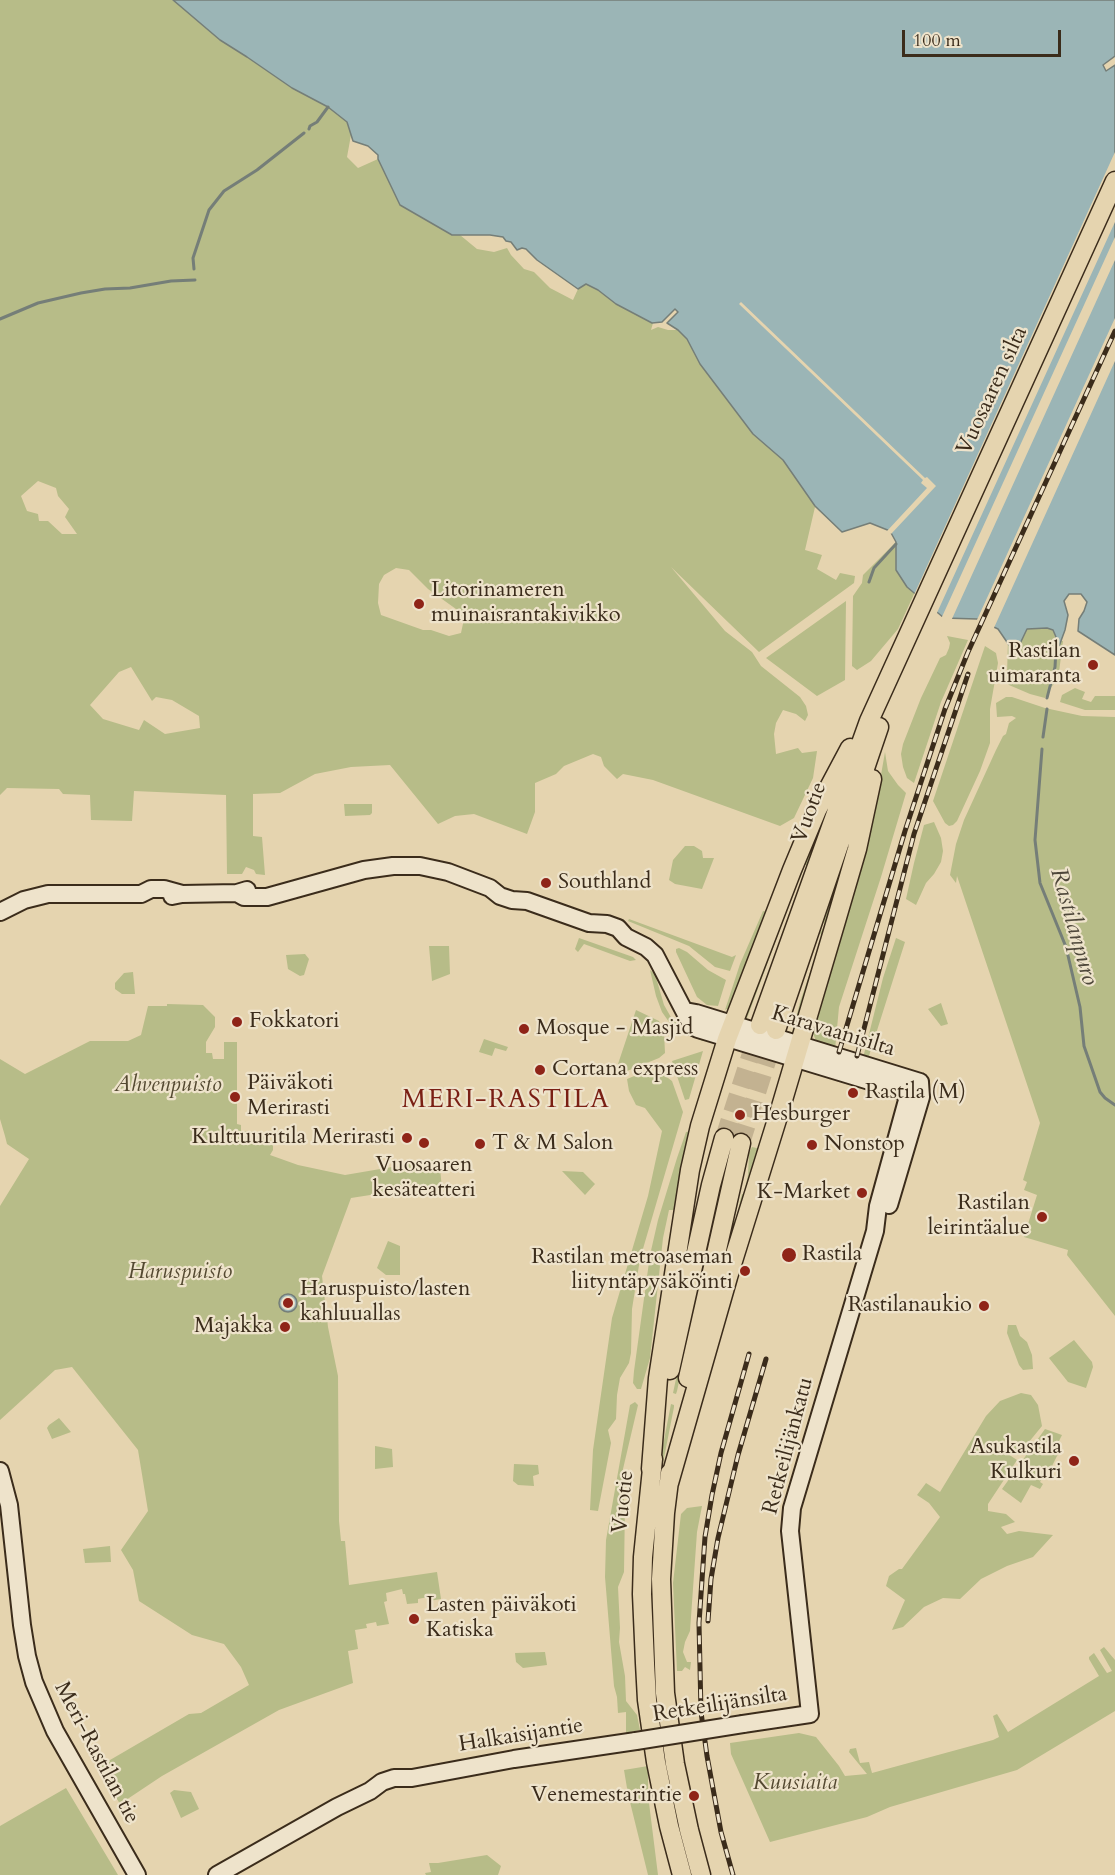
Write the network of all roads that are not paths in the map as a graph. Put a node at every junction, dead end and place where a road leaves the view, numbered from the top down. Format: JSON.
{"nodes":[{"id":1,"x":1115,"y":181,"type":"edge"},
{"id":2,"x":1115,"y":206,"type":"edge"},
{"id":3,"x":919,"y":623,"type":"junction"},
{"id":4,"x":874,"y":723,"type":"junction"},
{"id":5,"x":0,"y":912,"type":"edge"},
{"id":6,"x":768,"y":1028,"type":"tunnel mouth"},
{"id":7,"x":730,"y":1032,"type":"junction"},
{"id":8,"x":797,"y":1052,"type":"junction"},
{"id":9,"x":914,"y":1088,"type":"joint"},
{"id":10,"x":651,"y":1469,"type":"junction"},
{"id":11,"x":0,"y":1472,"type":"edge"},
{"id":12,"x":669,"y":1483,"type":"junction"},
{"id":13,"x":810,"y":1714,"type":"joint"},
{"id":14,"x":636,"y":1741,"type":"joint"},
{"id":15,"x":137,"y":1875,"type":"edge"},
{"id":16,"x":217,"y":1875,"type":"edge"},
{"id":17,"x":682,"y":1875,"type":"edge"},
{"id":18,"x":701,"y":1875,"type":"edge"}],
"edges":[{"from":1,"to":3,"type":"main road","name":"Vuosaaren silta"},
{"from":2,"to":3,"type":"main road","name":"Vuosaaren silta"},
{"from":3,"to":4,"type":"main road","name":"Vuotie"},
{"from":4,"to":6,"type":"main road","name":"Vuotie"},
{"from":4,"to":7,"type":"main road"},
{"from":4,"to":8,"type":"main road"},
{"from":5,"to":7,"type":"street"},
{"from":7,"to":8,"type":"street","name":"Karavaanisilta"},
{"from":7,"to":10,"type":"main road"},
{"from":8,"to":9,"type":"street","name":"Karavaanisilta"},
{"from":8,"to":12,"type":"main road"},
{"from":9,"to":13,"type":"street","name":"Retkeilijänkatu"},
{"from":10,"to":12,"type":"main road","name":"Vuotie"},
{"from":10,"to":17,"type":"main road","name":"Vuotie"},
{"from":11,"to":15,"type":"street","name":"Meri-Rastilan tie"},
{"from":12,"to":18,"type":"main road","name":"Vuotie"},
{"from":13,"to":14,"type":"street","name":"Retkeilijänsilta","bridge":true},
{"from":14,"to":16,"type":"street","name":"Halkaisijantie"}]}
